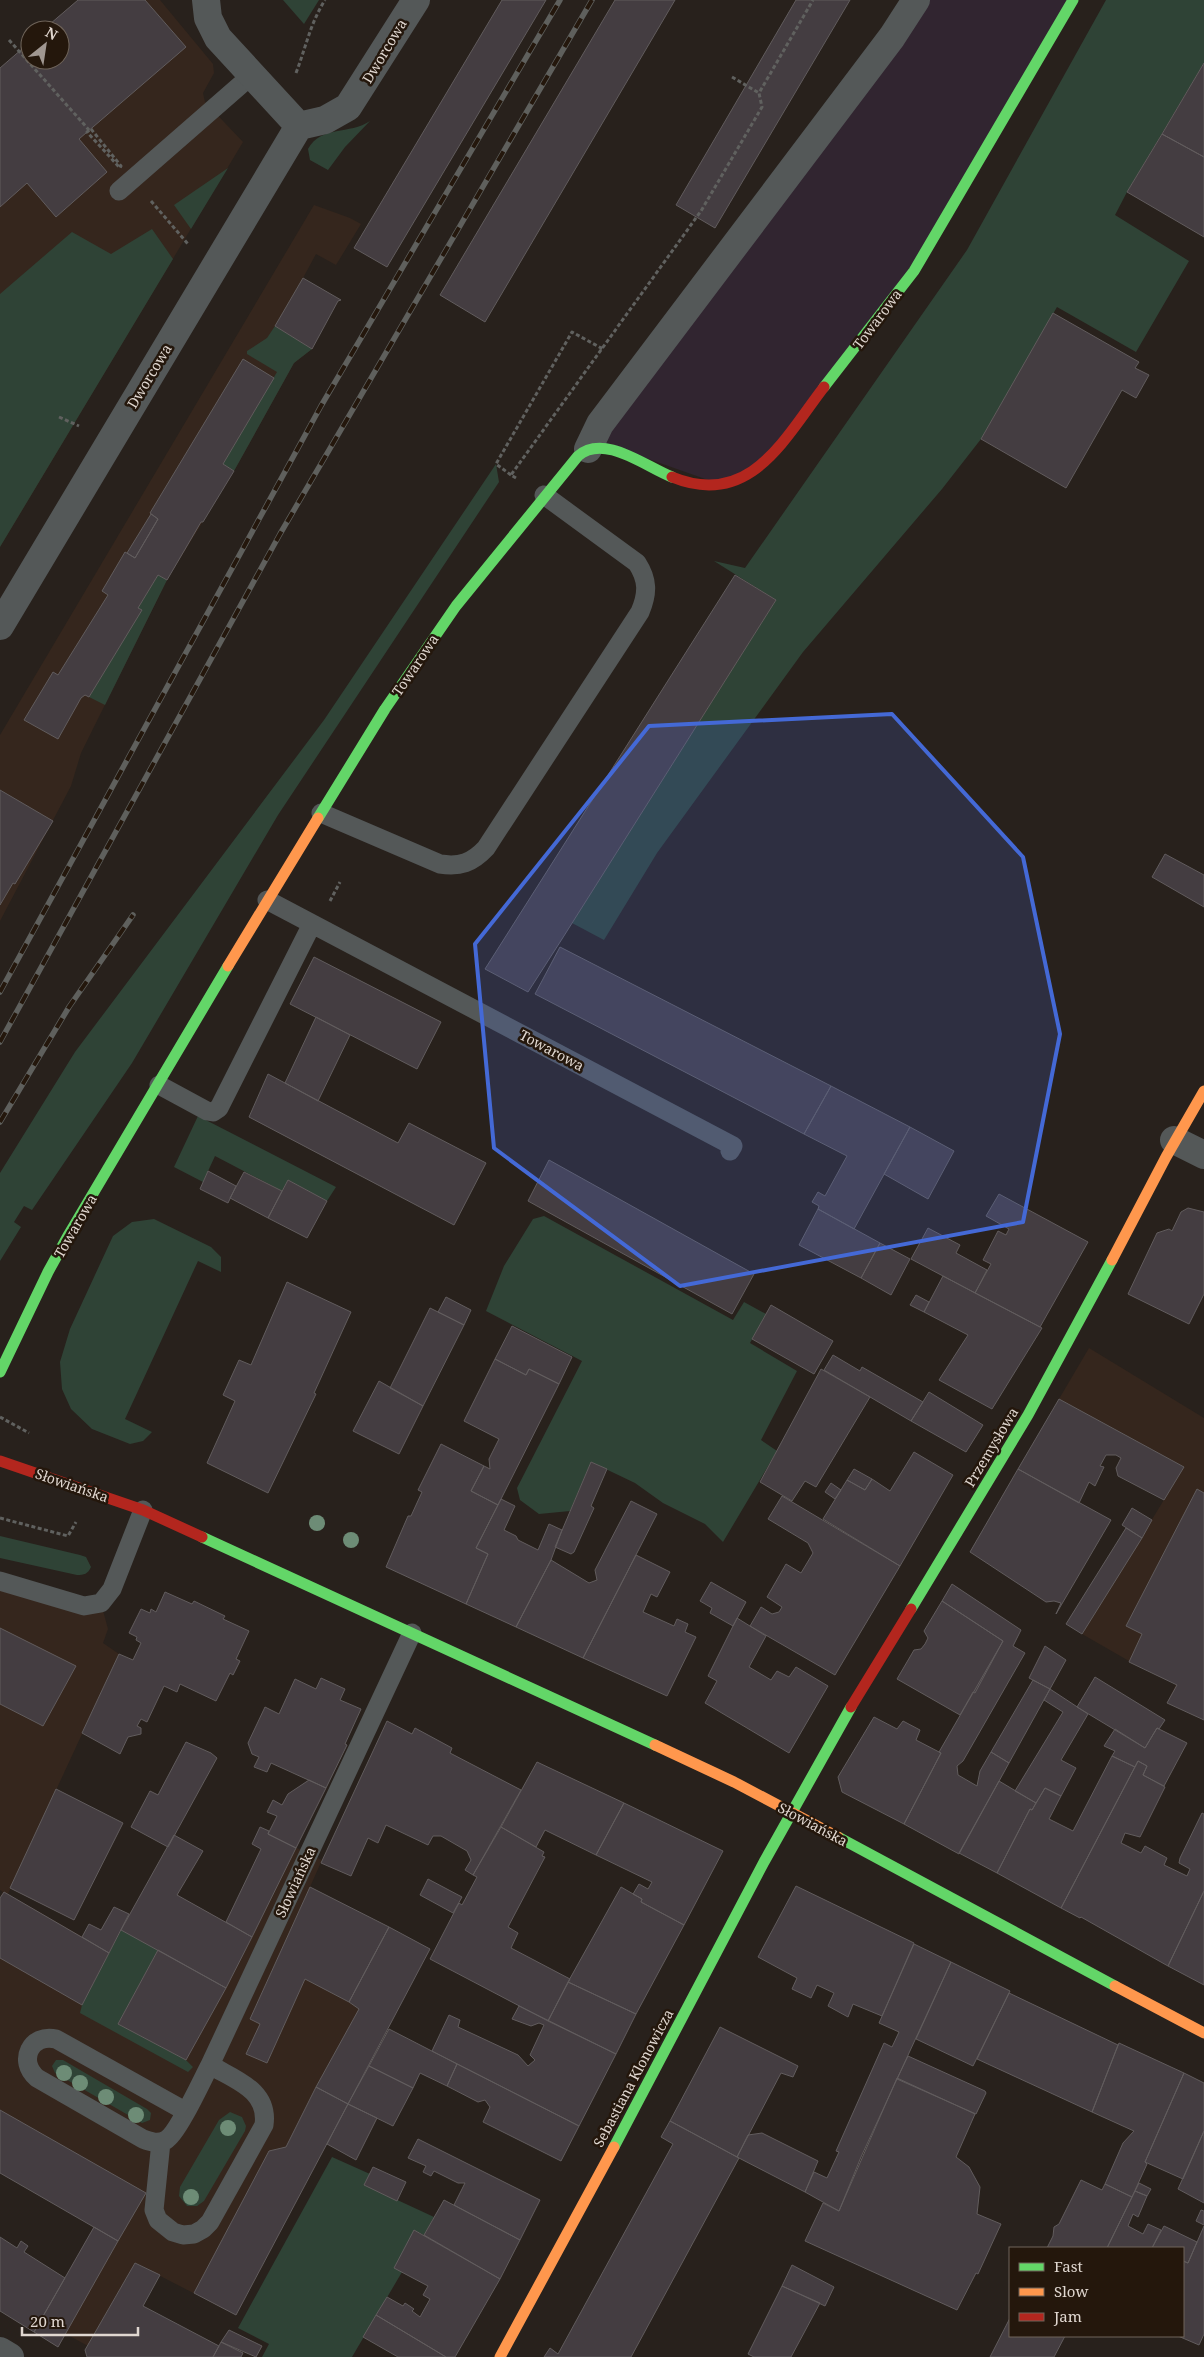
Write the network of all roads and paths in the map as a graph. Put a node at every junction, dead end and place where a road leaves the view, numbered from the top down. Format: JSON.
{"nodes":[{"id":1,"x":206,"y":0,"type":"edge"},
{"id":2,"x":325,"y":0,"type":"edge"},
{"id":3,"x":416,"y":0,"type":"edge"},
{"id":4,"x":813,"y":0,"type":"edge"},
{"id":5,"x":916,"y":0,"type":"edge"},
{"id":6,"x":1073,"y":0,"type":"edge"},
{"id":7,"x":9,"y":40,"type":"dead end"},
{"id":8,"x":252,"y":75,"type":"junction"},
{"id":9,"x":732,"y":77,"type":"dead end"},
{"id":10,"x":293,"y":78,"type":"dead end"},
{"id":11,"x":760,"y":93,"type":"junction"},
{"id":12,"x":299,"y":126,"type":"junction"},
{"id":13,"x":89,"y":130,"type":"junction"},
{"id":14,"x":126,"y":185,"type":"joint"},
{"id":15,"x":194,"y":250,"type":"dead end"},
{"id":16,"x":602,"y":349,"type":"junction"},
{"id":17,"x":59,"y":417,"type":"dead end"},
{"id":18,"x":86,"y":429,"type":"dead end"},
{"id":19,"x":588,"y":449,"type":"junction"},
{"id":20,"x":511,"y":475,"type":"junction"},
{"id":21,"x":544,"y":496,"type":"junction"},
{"id":22,"x":0,"y":626,"type":"edge"},
{"id":23,"x":321,"y":813,"type":"junction"},
{"id":24,"x":340,"y":882,"type":"dead end"},
{"id":25,"x":267,"y":900,"type":"junction"},
{"id":26,"x":328,"y":906,"type":"dead end"},
{"id":27,"x":312,"y":924,"type":"junction"},
{"id":28,"x":159,"y":1085,"type":"junction"},
{"id":29,"x":1204,"y":1091,"type":"edge"},
{"id":30,"x":1174,"y":1140,"type":"junction"},
{"id":31,"x":730,"y":1151,"type":"dead end"},
{"id":32,"x":1204,"y":1155,"type":"edge"},
{"id":33,"x":0,"y":1372,"type":"edge"},
{"id":34,"x":0,"y":1461,"type":"edge"},
{"id":35,"x":143,"y":1510,"type":"junction"},
{"id":36,"x":0,"y":1581,"type":"edge"},
{"id":37,"x":412,"y":1633,"type":"junction"},
{"id":38,"x":792,"y":1812,"type":"junction"},
{"id":39,"x":1204,"y":2033,"type":"edge"},
{"id":40,"x":210,"y":2065,"type":"junction"},
{"id":41,"x":185,"y":2112,"type":"junction"},
{"id":42,"x":168,"y":2136,"type":"junction"},
{"id":43,"x":0,"y":2351,"type":"edge"},
{"id":44,"x":10,"y":2357,"type":"edge"},
{"id":45,"x":500,"y":2357,"type":"edge"}],
"edges":[{"from":1,"to":8,"type":"street"},
{"from":2,"to":10,"type":"path"},
{"from":3,"to":12,"type":"street","name":"Dworcowa"},
{"from":4,"to":11,"type":"path"},
{"from":5,"to":19,"type":"street","name":"Towarowa"},
{"from":6,"to":19,"type":"street","name":"Towarowa"},
{"from":7,"to":13,"type":"path"},
{"from":8,"to":12,"type":"street"},
{"from":8,"to":14,"type":"lane"},
{"from":9,"to":11,"type":"path"},
{"from":11,"to":16,"type":"path"},
{"from":12,"to":22,"type":"street","name":"Dworcowa"},
{"from":13,"to":13,"type":"path"},
{"from":14,"to":15,"type":"path"},
{"from":16,"to":20,"type":"path"},
{"from":16,"to":20,"type":"path"},
{"from":17,"to":18,"type":"path"},
{"from":19,"to":21,"type":"street","name":"Towarowa"},
{"from":20,"to":21,"type":"path"},
{"from":21,"to":23,"type":"street","name":"Towarowa"},
{"from":21,"to":23,"type":"lane"},
{"from":23,"to":25,"type":"street","name":"Towarowa"},
{"from":24,"to":26,"type":"path"},
{"from":25,"to":27,"type":"lane","name":"Towarowa"},
{"from":25,"to":28,"type":"street","name":"Towarowa"},
{"from":27,"to":28,"type":"lane"},
{"from":27,"to":31,"type":"lane","name":"Towarowa"},
{"from":28,"to":33,"type":"street","name":"Towarowa"},
{"from":29,"to":30,"type":"street","name":"Przemysłowa"},
{"from":30,"to":32,"type":"street"},
{"from":30,"to":38,"type":"street","name":"Przemysłowa"},
{"from":34,"to":35,"type":"street","name":"Słowiańska"},
{"from":35,"to":36,"type":"lane"},
{"from":35,"to":37,"type":"street","name":"Słowiańska"},
{"from":37,"to":38,"type":"street","name":"Słowiańska"},
{"from":37,"to":40,"type":"lane","name":"Słowiańska"},
{"from":38,"to":39,"type":"street","name":"Słowiańska"},
{"from":38,"to":45,"type":"street","name":"Sebastiana Klonowicza"},
{"from":40,"to":41,"type":"lane","name":"Słowiańska"},
{"from":40,"to":42,"type":"lane"},
{"from":41,"to":42,"type":"lane","name":"Słowiańska"},
{"from":41,"to":42,"type":"lane"},
{"from":43,"to":44,"type":"street"}]}
